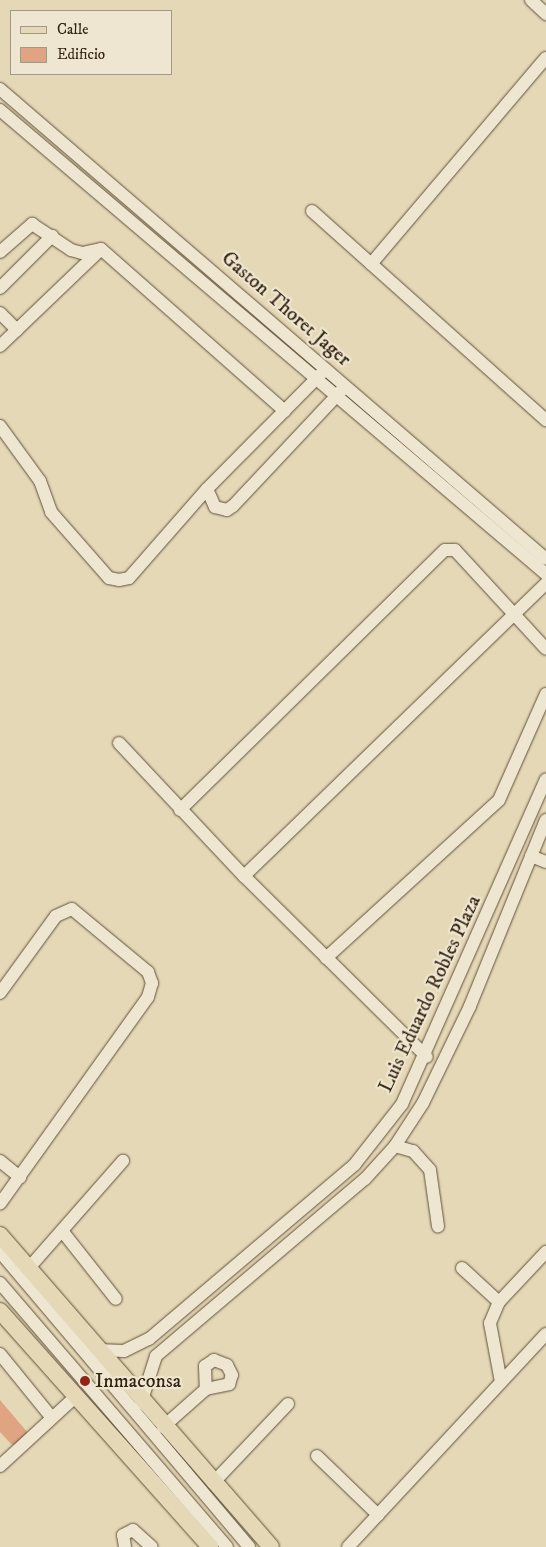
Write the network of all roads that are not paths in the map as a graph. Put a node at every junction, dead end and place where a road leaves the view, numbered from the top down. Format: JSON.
{"nodes":[{"id":1,"x":531,"y":0,"type":"edge"},
{"id":2,"x":546,"y":14,"type":"edge"},
{"id":3,"x":545,"y":57,"type":"edge"},
{"id":4,"x":0,"y":89,"type":"edge"},
{"id":5,"x":0,"y":110,"type":"edge"},
{"id":6,"x":312,"y":211,"type":"dead end"},
{"id":7,"x":52,"y":236,"type":"junction"},
{"id":8,"x":101,"y":249,"type":"junction"},
{"id":9,"x":0,"y":252,"type":"edge"},
{"id":10,"x":371,"y":264,"type":"junction"},
{"id":11,"x":0,"y":288,"type":"edge"},
{"id":12,"x":0,"y":313,"type":"edge"},
{"id":13,"x":17,"y":330,"type":"junction"},
{"id":14,"x":0,"y":346,"type":"edge"},
{"id":15,"x":327,"y":367,"type":"junction"},
{"id":16,"x":316,"y":379,"type":"junction"},
{"id":17,"x":346,"y":386,"type":"junction"},
{"id":18,"x":337,"y":396,"type":"junction"},
{"id":19,"x":285,"y":411,"type":"junction"},
{"id":20,"x":546,"y":420,"type":"edge"},
{"id":21,"x":0,"y":426,"type":"edge"},
{"id":22,"x":208,"y":489,"type":"junction"},
{"id":23,"x":546,"y":559,"type":"edge"},
{"id":24,"x":546,"y":574,"type":"edge"},
{"id":25,"x":546,"y":583,"type":"edge"},
{"id":26,"x":512,"y":616,"type":"junction"},
{"id":27,"x":546,"y":649,"type":"edge"},
{"id":28,"x":546,"y":694,"type":"edge"},
{"id":29,"x":120,"y":743,"type":"dead end"},
{"id":30,"x":546,"y":779,"type":"edge"},
{"id":31,"x":180,"y":810,"type":"junction"},
{"id":32,"x":546,"y":820,"type":"edge"},
{"id":33,"x":531,"y":856,"type":"junction"},
{"id":34,"x":546,"y":862,"type":"edge"},
{"id":35,"x":244,"y":876,"type":"junction"},
{"id":36,"x":326,"y":958,"type":"junction"},
{"id":37,"x":0,"y":993,"type":"edge"},
{"id":38,"x":427,"y":1057,"type":"junction"},
{"id":39,"x":395,"y":1146,"type":"junction"},
{"id":40,"x":0,"y":1161,"type":"edge"},
{"id":41,"x":123,"y":1161,"type":"dead end"},
{"id":42,"x":20,"y":1177,"type":"junction"},
{"id":43,"x":0,"y":1204,"type":"edge"},
{"id":44,"x":438,"y":1226,"type":"dead end"},
{"id":45,"x":63,"y":1232,"type":"junction"},
{"id":46,"x":0,"y":1236,"type":"edge"},
{"id":47,"x":0,"y":1252,"type":"edge"},
{"id":48,"x":546,"y":1252,"type":"edge"},
{"id":49,"x":462,"y":1268,"type":"dead end"},
{"id":50,"x":28,"y":1269,"type":"junction"},
{"id":51,"x":0,"y":1283,"type":"edge"},
{"id":52,"x":116,"y":1299,"type":"dead end"},
{"id":53,"x":499,"y":1302,"type":"junction"},
{"id":54,"x":0,"y":1311,"type":"edge"},
{"id":55,"x":546,"y":1334,"type":"edge"},
{"id":56,"x":96,"y":1350,"type":"junction"},
{"id":57,"x":0,"y":1354,"type":"edge"},
{"id":58,"x":500,"y":1382,"type":"junction"},
{"id":59,"x":206,"y":1389,"type":"dead end"},
{"id":60,"x":74,"y":1398,"type":"junction"},
{"id":61,"x":141,"y":1403,"type":"junction"},
{"id":62,"x":288,"y":1404,"type":"dead end"},
{"id":63,"x":52,"y":1418,"type":"junction"},
{"id":64,"x":163,"y":1427,"type":"junction"},
{"id":65,"x":317,"y":1456,"type":"dead end"},
{"id":66,"x":0,"y":1466,"type":"edge"},
{"id":67,"x":213,"y":1483,"type":"junction"},
{"id":68,"x":378,"y":1515,"type":"junction"},
{"id":69,"x":125,"y":1547,"type":"edge"},
{"id":70,"x":152,"y":1547,"type":"edge"},
{"id":71,"x":210,"y":1547,"type":"edge"},
{"id":72,"x":227,"y":1547,"type":"edge"},
{"id":73,"x":249,"y":1547,"type":"edge"},
{"id":74,"x":271,"y":1547,"type":"edge"},
{"id":75,"x":348,"y":1547,"type":"edge"}],
"edges":[{"from":1,"to":2,"type":"street"},
{"from":3,"to":10,"type":"street"},
{"from":4,"to":15,"type":"street","name":"Gaston Thoret Jager"},
{"from":5,"to":16,"type":"street","name":"Gaston Thoret Jager"},
{"from":6,"to":10,"type":"street"},
{"from":7,"to":8,"type":"street"},
{"from":7,"to":9,"type":"street"},
{"from":7,"to":11,"type":"street"},
{"from":8,"to":13,"type":"street"},
{"from":8,"to":19,"type":"street"},
{"from":10,"to":20,"type":"street"},
{"from":12,"to":13,"type":"street"},
{"from":13,"to":14,"type":"street"},
{"from":15,"to":16,"type":"street"},
{"from":15,"to":17,"type":"street","name":"Gaston Thoret Jager"},
{"from":16,"to":18,"type":"street","name":"Gaston Thoret Jager"},
{"from":16,"to":19,"type":"street"},
{"from":17,"to":18,"type":"street"},
{"from":17,"to":23,"type":"street","name":"Gaston Thoret Jager"},
{"from":18,"to":22,"type":"street"},
{"from":18,"to":24,"type":"street","name":"Gaston Thoret Jager"},
{"from":19,"to":22,"type":"street"},
{"from":21,"to":22,"type":"street"},
{"from":25,"to":26,"type":"street"},
{"from":26,"to":27,"type":"street"},
{"from":26,"to":31,"type":"street"},
{"from":26,"to":35,"type":"street"},
{"from":28,"to":36,"type":"street"},
{"from":29,"to":31,"type":"street"},
{"from":30,"to":38,"type":"street","name":"Luis Eduardo Robles Plaza"},
{"from":31,"to":35,"type":"street"},
{"from":32,"to":33,"type":"street","name":"Luis Eduardo Robles Plaza"},
{"from":33,"to":34,"type":"street"},
{"from":33,"to":39,"type":"street","name":"Luis Eduardo Robles Plaza"},
{"from":35,"to":36,"type":"street"},
{"from":36,"to":38,"type":"street"},
{"from":37,"to":42,"type":"street"},
{"from":38,"to":56,"type":"street","name":"Luis Eduardo Robles Plaza"},
{"from":39,"to":44,"type":"street"},
{"from":39,"to":61,"type":"street","name":"Luis Eduardo Robles Plaza"},
{"from":40,"to":42,"type":"street"},
{"from":41,"to":45,"type":"street"},
{"from":42,"to":43,"type":"street"},
{"from":45,"to":50,"type":"street"},
{"from":45,"to":52,"type":"street"},
{"from":46,"to":50,"type":"main road"},
{"from":47,"to":73,"type":"street"},
{"from":48,"to":53,"type":"street"},
{"from":49,"to":53,"type":"street"},
{"from":50,"to":56,"type":"main road"},
{"from":51,"to":72,"type":"street"},
{"from":53,"to":58,"type":"street"},
{"from":54,"to":60,"type":"main road"},
{"from":55,"to":58,"type":"street"},
{"from":56,"to":61,"type":"main road"},
{"from":57,"to":63,"type":"street"},
{"from":58,"to":68,"type":"street"},
{"from":59,"to":64,"type":"street"},
{"from":60,"to":63,"type":"street"},
{"from":60,"to":71,"type":"main road"},
{"from":61,"to":64,"type":"main road"},
{"from":62,"to":67,"type":"street"},
{"from":63,"to":66,"type":"street"},
{"from":64,"to":67,"type":"main road"},
{"from":65,"to":68,"type":"street"},
{"from":67,"to":74,"type":"main road"},
{"from":68,"to":75,"type":"street"},
{"from":69,"to":70,"type":"street"}]}
